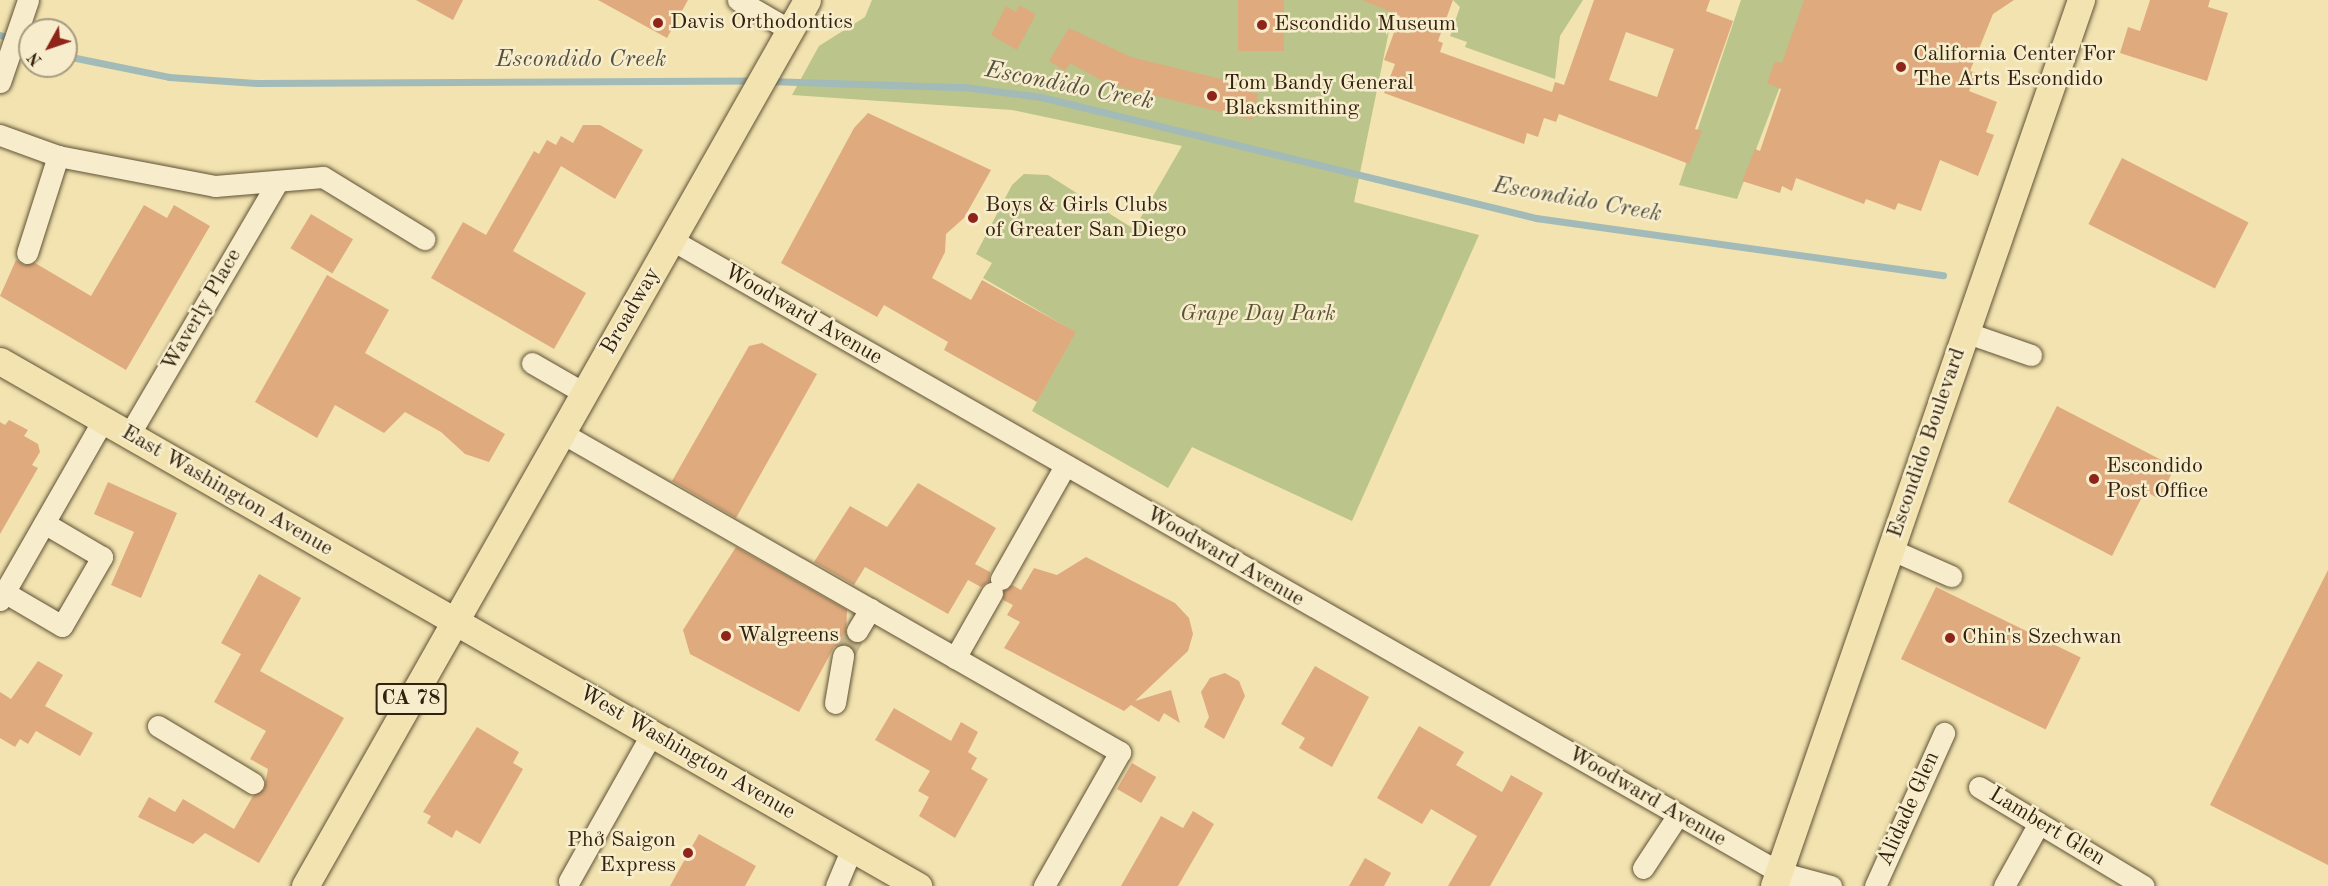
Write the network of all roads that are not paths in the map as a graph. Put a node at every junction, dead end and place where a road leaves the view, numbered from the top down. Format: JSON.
{"nodes":[{"id":1,"x":28,"y":0,"type":"edge"},
{"id":2,"x":738,"y":0,"type":"edge"},
{"id":3,"x":807,"y":0,"type":"edge"},
{"id":4,"x":2081,"y":0,"type":"edge"},
{"id":5,"x":789,"y":30,"type":"junction"},
{"id":6,"x":1,"y":78,"type":"edge"},
{"id":7,"x":0,"y":135,"type":"edge"},
{"id":8,"x":58,"y":156,"type":"junction"},
{"id":9,"x":276,"y":184,"type":"junction"},
{"id":10,"x":424,"y":239,"type":"dead end"},
{"id":11,"x":672,"y":240,"type":"junction"},
{"id":12,"x":27,"y":253,"type":"dead end"},
{"id":13,"x":1965,"y":332,"type":"junction"},
{"id":14,"x":2031,"y":355,"type":"dead end"},
{"id":15,"x":0,"y":361,"type":"edge"},
{"id":16,"x":532,"y":363,"type":"dead end"},
{"id":17,"x":584,"y":393,"type":"junction"},
{"id":18,"x":103,"y":420,"type":"junction"},
{"id":19,"x":562,"y":433,"type":"junction"},
{"id":20,"x":129,"y":435,"type":"junction"},
{"id":21,"x":1065,"y":466,"type":"junction"},
{"id":22,"x":44,"y":523,"type":"junction"},
{"id":23,"x":1890,"y":549,"type":"junction"},
{"id":24,"x":1951,"y":576,"type":"dead end"},
{"id":25,"x":2,"y":596,"type":"edge"},
{"id":26,"x":870,"y":609,"type":"junction"},
{"id":27,"x":454,"y":621,"type":"junction"},
{"id":28,"x":857,"y":631,"type":"tunnel mouth"},
{"id":29,"x":843,"y":656,"type":"tunnel mouth"},
{"id":30,"x":955,"y":658,"type":"junction"},
{"id":31,"x":835,"y":703,"type":"dead end"},
{"id":32,"x":158,"y":726,"type":"dead end"},
{"id":33,"x":652,"y":733,"type":"junction"},
{"id":34,"x":1944,"y":733,"type":"dead end"},
{"id":35,"x":253,"y":783,"type":"dead end"},
{"id":36,"x":1979,"y":787,"type":"dead end"},
{"id":37,"x":1678,"y":815,"type":"junction"},
{"id":38,"x":2039,"y":823,"type":"junction"},
{"id":39,"x":852,"y":848,"type":"junction"},
{"id":40,"x":1643,"y":868,"type":"dead end"},
{"id":41,"x":1776,"y":879,"type":"edge"},
{"id":42,"x":570,"y":884,"type":"edge"},
{"id":43,"x":305,"y":886,"type":"edge"},
{"id":44,"x":836,"y":886,"type":"edge"},
{"id":45,"x":918,"y":886,"type":"edge"},
{"id":46,"x":1044,"y":886,"type":"edge"},
{"id":47,"x":1831,"y":886,"type":"edge"},
{"id":48,"x":1875,"y":886,"type":"edge"},
{"id":49,"x":2004,"y":886,"type":"edge"},
{"id":50,"x":2144,"y":886,"type":"edge"}],
"edges":[{"from":1,"to":6,"type":"street"},
{"from":2,"to":5,"type":"street"},
{"from":3,"to":5,"type":"main road","name":"Broadway"},
{"from":4,"to":13,"type":"main road","name":"Escondido Boulevard"},
{"from":5,"to":11,"type":"main road","name":"Broadway"},
{"from":7,"to":8,"type":"street"},
{"from":8,"to":9,"type":"street"},
{"from":8,"to":12,"type":"street"},
{"from":9,"to":10,"type":"street"},
{"from":9,"to":20,"type":"street","name":"Waverly Place"},
{"from":11,"to":17,"type":"main road","name":"Broadway"},
{"from":11,"to":21,"type":"street","name":"Woodward Avenue"},
{"from":13,"to":14,"type":"street"},
{"from":13,"to":23,"type":"main road","name":"Escondido Boulevard"},
{"from":15,"to":18,"type":"main road","name":"East Washington Avenue"},
{"from":16,"to":17,"type":"street"},
{"from":17,"to":19,"type":"main road","name":"Broadway"},
{"from":18,"to":20,"type":"main road","name":"East Washington Avenue"},
{"from":18,"to":22,"type":"street"},
{"from":19,"to":26,"type":"street"},
{"from":19,"to":27,"type":"main road","name":"Broadway"},
{"from":20,"to":27,"type":"main road","name":"East Washington Avenue"},
{"from":21,"to":30,"type":"street"},
{"from":21,"to":37,"type":"street","name":"Woodward Avenue"},
{"from":22,"to":25,"type":"street"},
{"from":22,"to":25,"type":"street"},
{"from":23,"to":24,"type":"street"},
{"from":23,"to":41,"type":"main road","name":"Escondido Boulevard"},
{"from":26,"to":28,"type":"street"},
{"from":26,"to":30,"type":"street"},
{"from":27,"to":33,"type":"main road","name":"West Washington Avenue"},
{"from":27,"to":43,"type":"main road","number":"CA 78"},
{"from":29,"to":31,"type":"street"},
{"from":30,"to":46,"type":"street"},
{"from":32,"to":35,"type":"street"},
{"from":33,"to":39,"type":"main road","name":"West Washington Avenue"},
{"from":33,"to":42,"type":"street"},
{"from":34,"to":48,"type":"street","name":"Alidade Glen"},
{"from":36,"to":38,"type":"street","name":"Lambert Glen"},
{"from":37,"to":40,"type":"street"},
{"from":37,"to":41,"type":"street","name":"Woodward Avenue"},
{"from":38,"to":49,"type":"street"},
{"from":38,"to":50,"type":"street","name":"Lambert Glen"},
{"from":39,"to":44,"type":"street"},
{"from":39,"to":45,"type":"main road","name":"West Washington Avenue"},
{"from":41,"to":47,"type":"street","name":"Woodward Avenue"}]}
